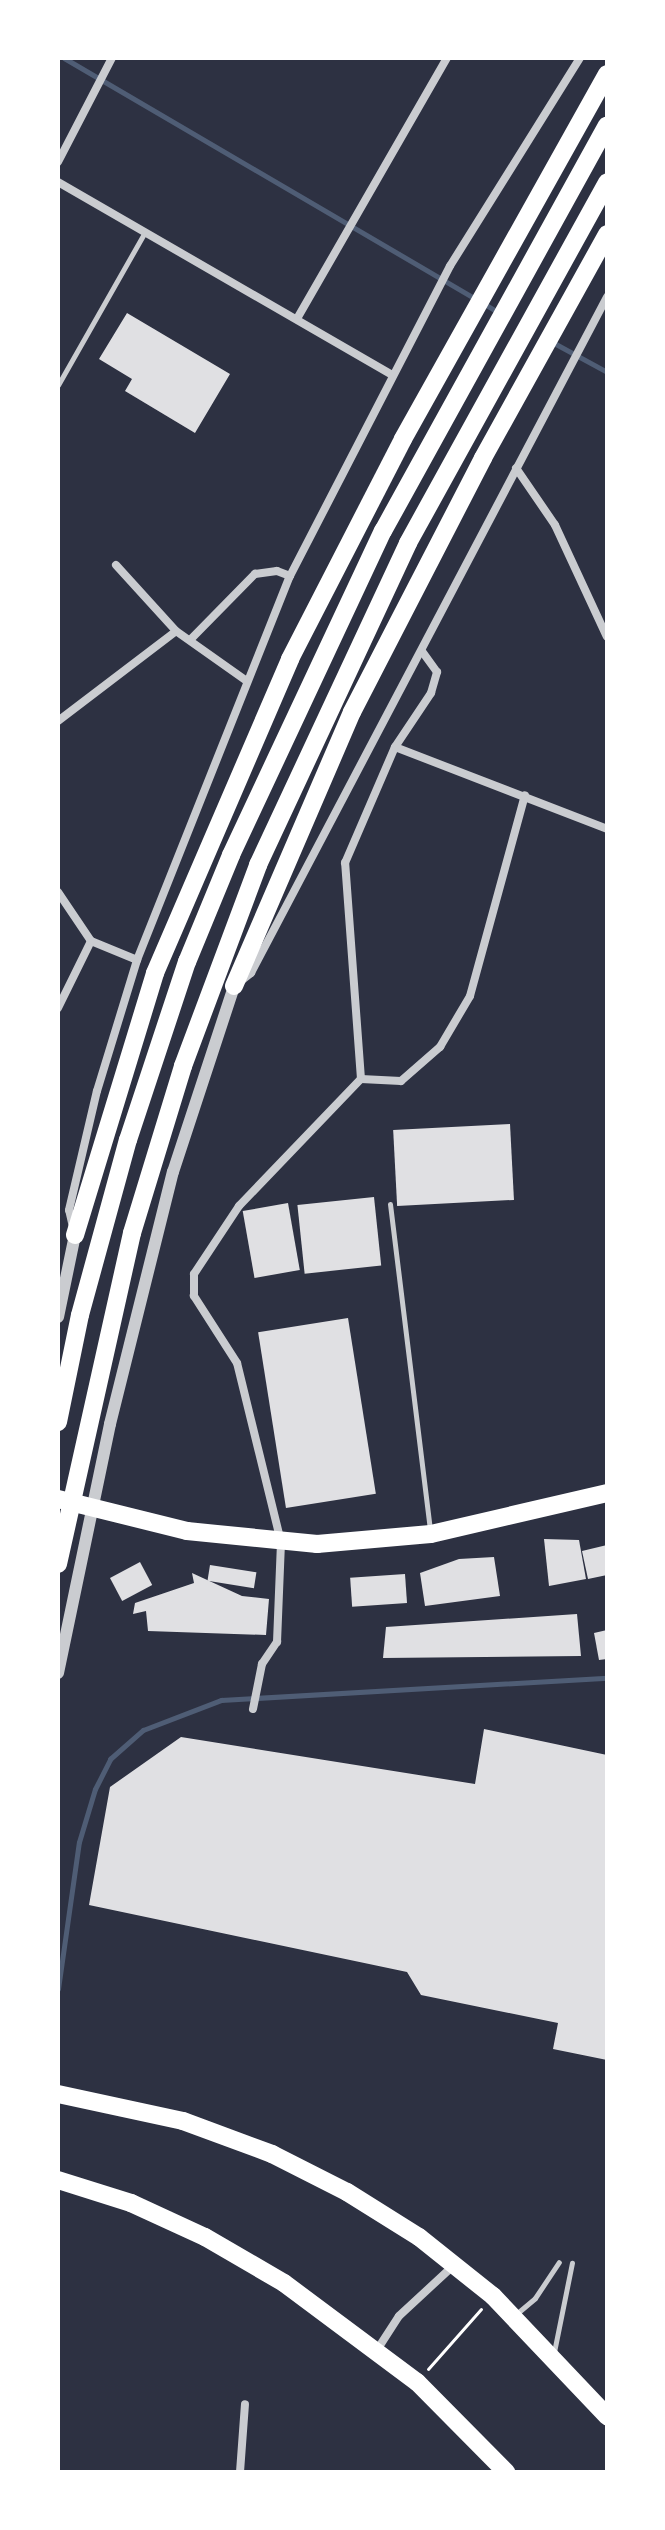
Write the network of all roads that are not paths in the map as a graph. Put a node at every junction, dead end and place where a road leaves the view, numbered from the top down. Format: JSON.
{"nodes":[{"id":1,"x":112,"y":58,"type":"edge"},
{"id":2,"x":447,"y":58,"type":"edge"},
{"id":3,"x":580,"y":58,"type":"edge"},
{"id":4,"x":607,"y":74,"type":"edge"},
{"id":5,"x":607,"y":126,"type":"edge"},
{"id":6,"x":58,"y":162,"type":"edge"},
{"id":7,"x":58,"y":182,"type":"edge"},
{"id":8,"x":607,"y":182,"type":"edge"},
{"id":9,"x":146,"y":231,"type":"junction"},
{"id":10,"x":607,"y":234,"type":"edge"},
{"id":11,"x":607,"y":297,"type":"edge"},
{"id":12,"x":298,"y":317,"type":"junction"},
{"id":13,"x":392,"y":375,"type":"junction"},
{"id":14,"x":58,"y":385,"type":"edge"},
{"id":15,"x":516,"y":468,"type":"junction"},
{"id":16,"x":116,"y":565,"type":"dead end"},
{"id":17,"x":290,"y":576,"type":"junction"},
{"id":18,"x":176,"y":631,"type":"junction"},
{"id":19,"x":607,"y":637,"type":"edge"},
{"id":20,"x":192,"y":638,"type":"junction"},
{"id":21,"x":422,"y":651,"type":"junction"},
{"id":22,"x":247,"y":681,"type":"junction"},
{"id":23,"x":58,"y":721,"type":"edge"},
{"id":24,"x":395,"y":747,"type":"junction"},
{"id":25,"x":525,"y":795,"type":"junction"},
{"id":26,"x":607,"y":829,"type":"edge"},
{"id":27,"x":58,"y":892,"type":"edge"},
{"id":28,"x":91,"y":941,"type":"junction"},
{"id":29,"x":137,"y":960,"type":"junction"},
{"id":30,"x":234,"y":986,"type":"junction"},
{"id":31,"x":58,"y":1008,"type":"edge"},
{"id":32,"x":361,"y":1079,"type":"junction"},
{"id":33,"x":390,"y":1204,"type":"dead end"},
{"id":34,"x":75,"y":1235,"type":"junction"},
{"id":35,"x":64,"y":1253,"type":"edge"},
{"id":36,"x":58,"y":1317,"type":"edge"},
{"id":37,"x":58,"y":1422,"type":"edge"},
{"id":38,"x":607,"y":1493,"type":"edge"},
{"id":39,"x":58,"y":1499,"type":"edge"},
{"id":40,"x":92,"y":1507,"type":"junction"},
{"id":41,"x":431,"y":1534,"type":"junction"},
{"id":42,"x":281,"y":1542,"type":"junction"},
{"id":43,"x":58,"y":1564,"type":"edge"},
{"id":44,"x":58,"y":1673,"type":"edge"},
{"id":45,"x":253,"y":1706,"type":"dead end"},
{"id":46,"x":58,"y":2094,"type":"edge"},
{"id":47,"x":58,"y":2180,"type":"edge"},
{"id":48,"x":559,"y":2262,"type":"dead end"},
{"id":49,"x":572,"y":2263,"type":"dead end"},
{"id":50,"x":454,"y":2265,"type":"junction"},
{"id":51,"x":514,"y":2316,"type":"junction"},
{"id":52,"x":376,"y":2351,"type":"junction"},
{"id":53,"x":553,"y":2356,"type":"junction"},
{"id":54,"x":245,"y":2404,"type":"dead end"},
{"id":55,"x":607,"y":2416,"type":"edge"},
{"id":56,"x":240,"y":2472,"type":"edge"},
{"id":57,"x":506,"y":2472,"type":"edge"}],
"edges":[{"from":1,"to":6,"type":"street"},
{"from":2,"to":12,"type":"street"},
{"from":3,"to":13,"type":"street"},
{"from":4,"to":34,"type":"highway"},
{"from":5,"to":37,"type":"highway"},
{"from":7,"to":9,"type":"street"},
{"from":8,"to":43,"type":"highway"},
{"from":9,"to":12,"type":"street"},
{"from":9,"to":14,"type":"lane"},
{"from":10,"to":30,"type":"highway"},
{"from":11,"to":15,"type":"street"},
{"from":12,"to":13,"type":"street"},
{"from":13,"to":17,"type":"street"},
{"from":15,"to":19,"type":"street"},
{"from":15,"to":21,"type":"street"},
{"from":16,"to":18,"type":"street"},
{"from":17,"to":20,"type":"street"},
{"from":17,"to":22,"type":"street"},
{"from":18,"to":20,"type":"street"},
{"from":18,"to":23,"type":"street"},
{"from":20,"to":22,"type":"street"},
{"from":21,"to":24,"type":"street"},
{"from":21,"to":30,"type":"street"},
{"from":22,"to":29,"type":"street"},
{"from":24,"to":25,"type":"street"},
{"from":24,"to":32,"type":"street"},
{"from":25,"to":26,"type":"street"},
{"from":25,"to":32,"type":"street"},
{"from":27,"to":28,"type":"street"},
{"from":28,"to":29,"type":"street"},
{"from":28,"to":31,"type":"street"},
{"from":29,"to":34,"type":"street"},
{"from":30,"to":40,"type":"street"},
{"from":32,"to":42,"type":"street"},
{"from":33,"to":41,"type":"lane"},
{"from":34,"to":35,"type":"street"},
{"from":35,"to":36,"type":"street"},
{"from":38,"to":41,"type":"highway"},
{"from":39,"to":40,"type":"highway"},
{"from":40,"to":42,"type":"highway"},
{"from":40,"to":44,"type":"street"},
{"from":41,"to":42,"type":"highway"},
{"from":42,"to":45,"type":"street"},
{"from":46,"to":50,"type":"highway"},
{"from":47,"to":52,"type":"highway"},
{"from":48,"to":51,"type":"lane"},
{"from":49,"to":53,"type":"lane"},
{"from":50,"to":51,"type":"highway"},
{"from":50,"to":52,"type":"street"},
{"from":51,"to":53,"type":"highway"},
{"from":52,"to":57,"type":"highway"},
{"from":53,"to":55,"type":"highway"},
{"from":54,"to":56,"type":"street"}]}
